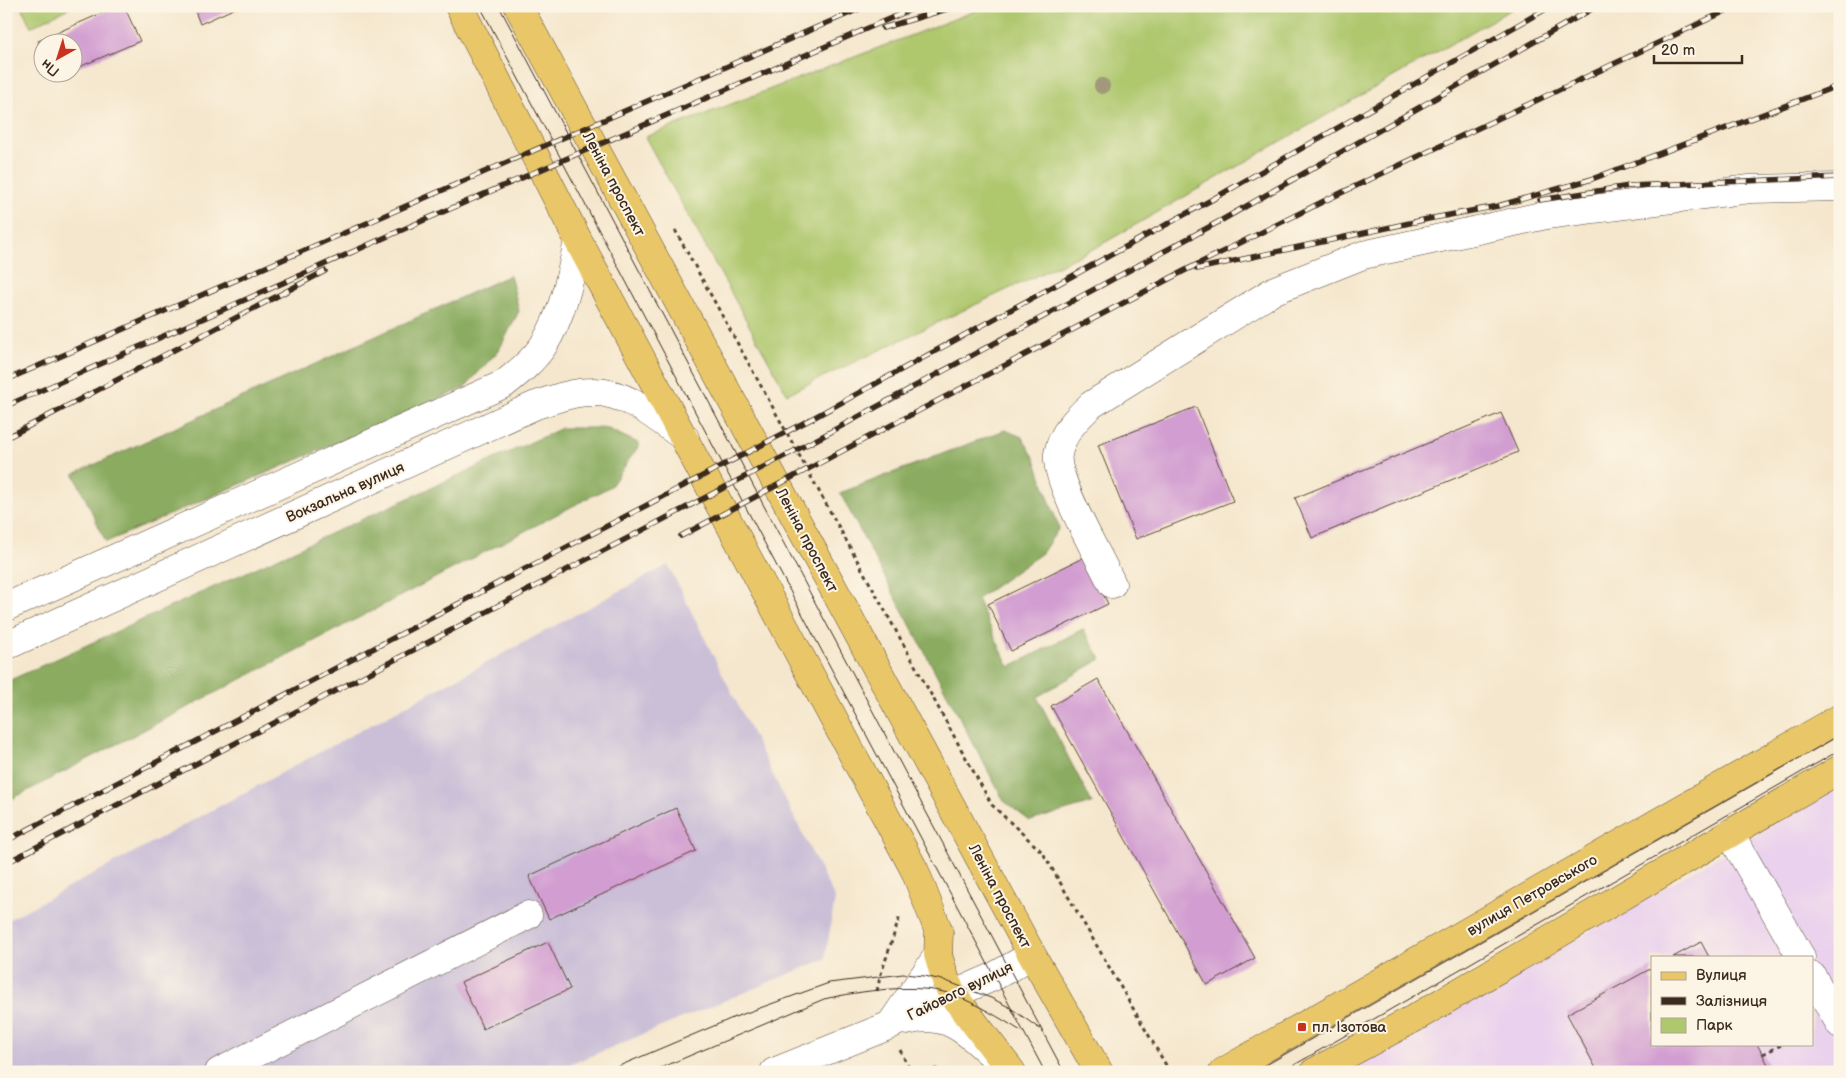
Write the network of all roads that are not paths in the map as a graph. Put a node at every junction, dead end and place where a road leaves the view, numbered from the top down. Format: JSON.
{"nodes":[{"id":1,"x":459,"y":6,"type":"edge"},
{"id":2,"x":518,"y":6,"type":"edge"},
{"id":3,"x":1840,"y":187,"type":"edge"},
{"id":4,"x":578,"y":240,"type":"junction"},
{"id":5,"x":685,"y":438,"type":"junction"},
{"id":6,"x":1112,"y":584,"type":"dead end"},
{"id":7,"x":6,"y":607,"type":"edge"},
{"id":8,"x":6,"y":646,"type":"edge"},
{"id":9,"x":1840,"y":718,"type":"edge"},
{"id":10,"x":1840,"y":769,"type":"edge"},
{"id":11,"x":1730,"y":833,"type":"junction"},
{"id":12,"x":528,"y":915,"type":"dead end"},
{"id":13,"x":938,"y":955,"type":"junction"},
{"id":14,"x":1032,"y":955,"type":"junction"},
{"id":15,"x":1800,"y":956,"type":"edge"},
{"id":16,"x":1814,"y":979,"type":"edge"},
{"id":17,"x":953,"y":995,"type":"junction"},
{"id":18,"x":1840,"y":1024,"type":"edge"},
{"id":19,"x":888,"y":1026,"type":"junction"},
{"id":20,"x":219,"y":1072,"type":"edge"},
{"id":21,"x":774,"y":1072,"type":"edge"},
{"id":22,"x":1011,"y":1072,"type":"edge"},
{"id":23,"x":1099,"y":1072,"type":"edge"},
{"id":24,"x":1223,"y":1072,"type":"edge"},
{"id":25,"x":1314,"y":1072,"type":"edge"}],
"edges":[{"from":1,"to":4,"type":"main road"},
{"from":2,"to":14,"type":"main road","name":"Леніна проспект"},
{"from":3,"to":6,"type":"street"},
{"from":4,"to":5,"type":"main road"},
{"from":4,"to":7,"type":"street"},
{"from":5,"to":8,"type":"street","name":"Вокзальна вулиця"},
{"from":5,"to":13,"type":"main road"},
{"from":9,"to":24,"type":"main road","name":"вулиця Петровського"},
{"from":10,"to":11,"type":"main road"},
{"from":11,"to":15,"type":"street"},
{"from":11,"to":25,"type":"main road"},
{"from":12,"to":20,"type":"street"},
{"from":13,"to":17,"type":"main road"},
{"from":13,"to":19,"type":"street","name":"Гайового вулиця"},
{"from":14,"to":17,"type":"street","name":"Гайового вулиця"},
{"from":14,"to":23,"type":"main road","name":"Леніна проспект"},
{"from":16,"to":18,"type":"street"},
{"from":17,"to":19,"type":"street","name":"Гайового вулиця"},
{"from":17,"to":22,"type":"main road"},
{"from":19,"to":21,"type":"street"},
{"from":19,"to":22,"type":"street","name":"Гайового вулиця"}]}
